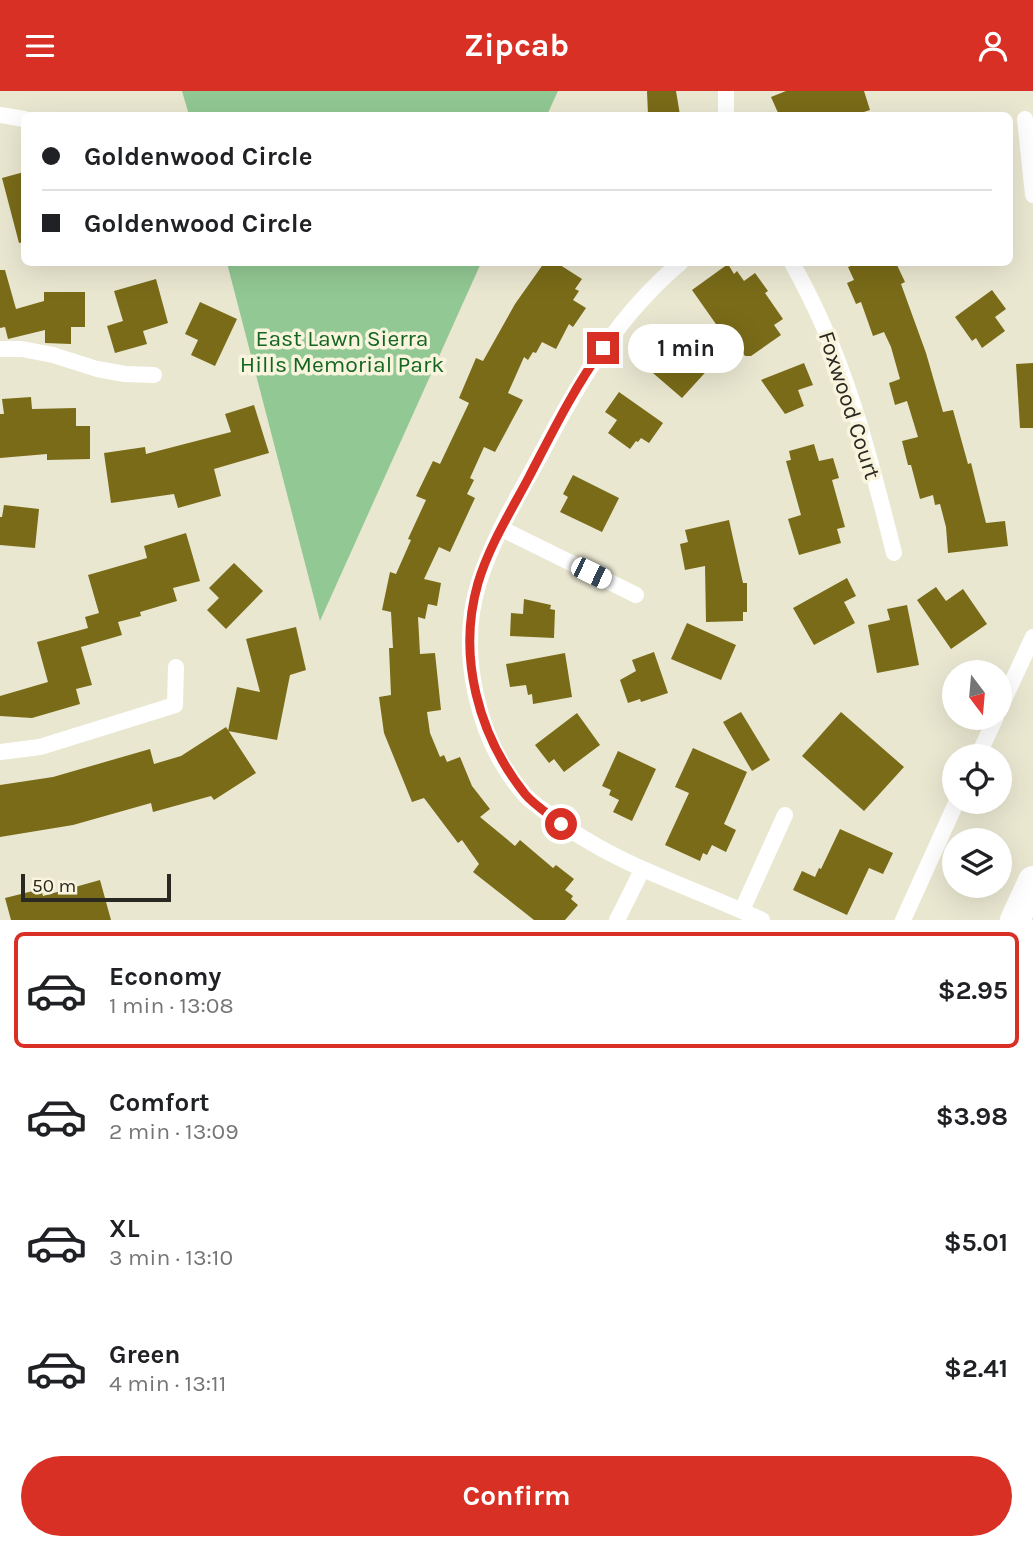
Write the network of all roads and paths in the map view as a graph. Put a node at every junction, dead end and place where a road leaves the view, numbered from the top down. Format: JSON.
{"nodes":[{"id":1,"x":726,"y":91,"type":"edge"},
{"id":2,"x":726,"y":112,"type":"edge"},
{"id":3,"x":0,"y":115,"type":"edge"},
{"id":4,"x":21,"y":118,"type":"edge"},
{"id":5,"x":1023,"y":120,"type":"edge"},
{"id":6,"x":1033,"y":195,"type":"edge"},
{"id":7,"x":677,"y":266,"type":"edge"},
{"id":8,"x":794,"y":266,"type":"edge"},
{"id":9,"x":0,"y":349,"type":"edge"},
{"id":10,"x":154,"y":375,"type":"dead end"},
{"id":11,"x":502,"y":529,"type":"junction"},
{"id":12,"x":894,"y":553,"type":"dead end"},
{"id":13,"x":636,"y":595,"type":"dead end"},
{"id":14,"x":1033,"y":637,"type":"edge"},
{"id":15,"x":176,"y":667,"type":"dead end"},
{"id":16,"x":1012,"y":682,"type":"edge"},
{"id":17,"x":0,"y":752,"type":"edge"},
{"id":18,"x":951,"y":814,"type":"edge"},
{"id":19,"x":785,"y":815,"type":"dead end"},
{"id":20,"x":642,"y":870,"type":"junction"},
{"id":21,"x":1033,"y":881,"type":"edge"},
{"id":22,"x":742,"y":910,"type":"junction"},
{"id":23,"x":617,"y":920,"type":"edge"},
{"id":24,"x":762,"y":920,"type":"edge"},
{"id":25,"x":903,"y":920,"type":"edge"},
{"id":26,"x":1015,"y":920,"type":"edge"}],
"edges":[{"from":1,"to":2,"type":"street"},
{"from":3,"to":4,"type":"street"},
{"from":5,"to":6,"type":"street"},
{"from":7,"to":11,"type":"street"},
{"from":8,"to":12,"type":"street","name":"Foxwood Court"},
{"from":9,"to":10,"type":"street"},
{"from":11,"to":13,"type":"street"},
{"from":11,"to":20,"type":"street"},
{"from":14,"to":16,"type":"street"},
{"from":15,"to":17,"type":"street"},
{"from":18,"to":25,"type":"street"},
{"from":19,"to":22,"type":"street"},
{"from":20,"to":22,"type":"street"},
{"from":20,"to":23,"type":"street"},
{"from":21,"to":26,"type":"highway"},
{"from":22,"to":24,"type":"street"}]}
